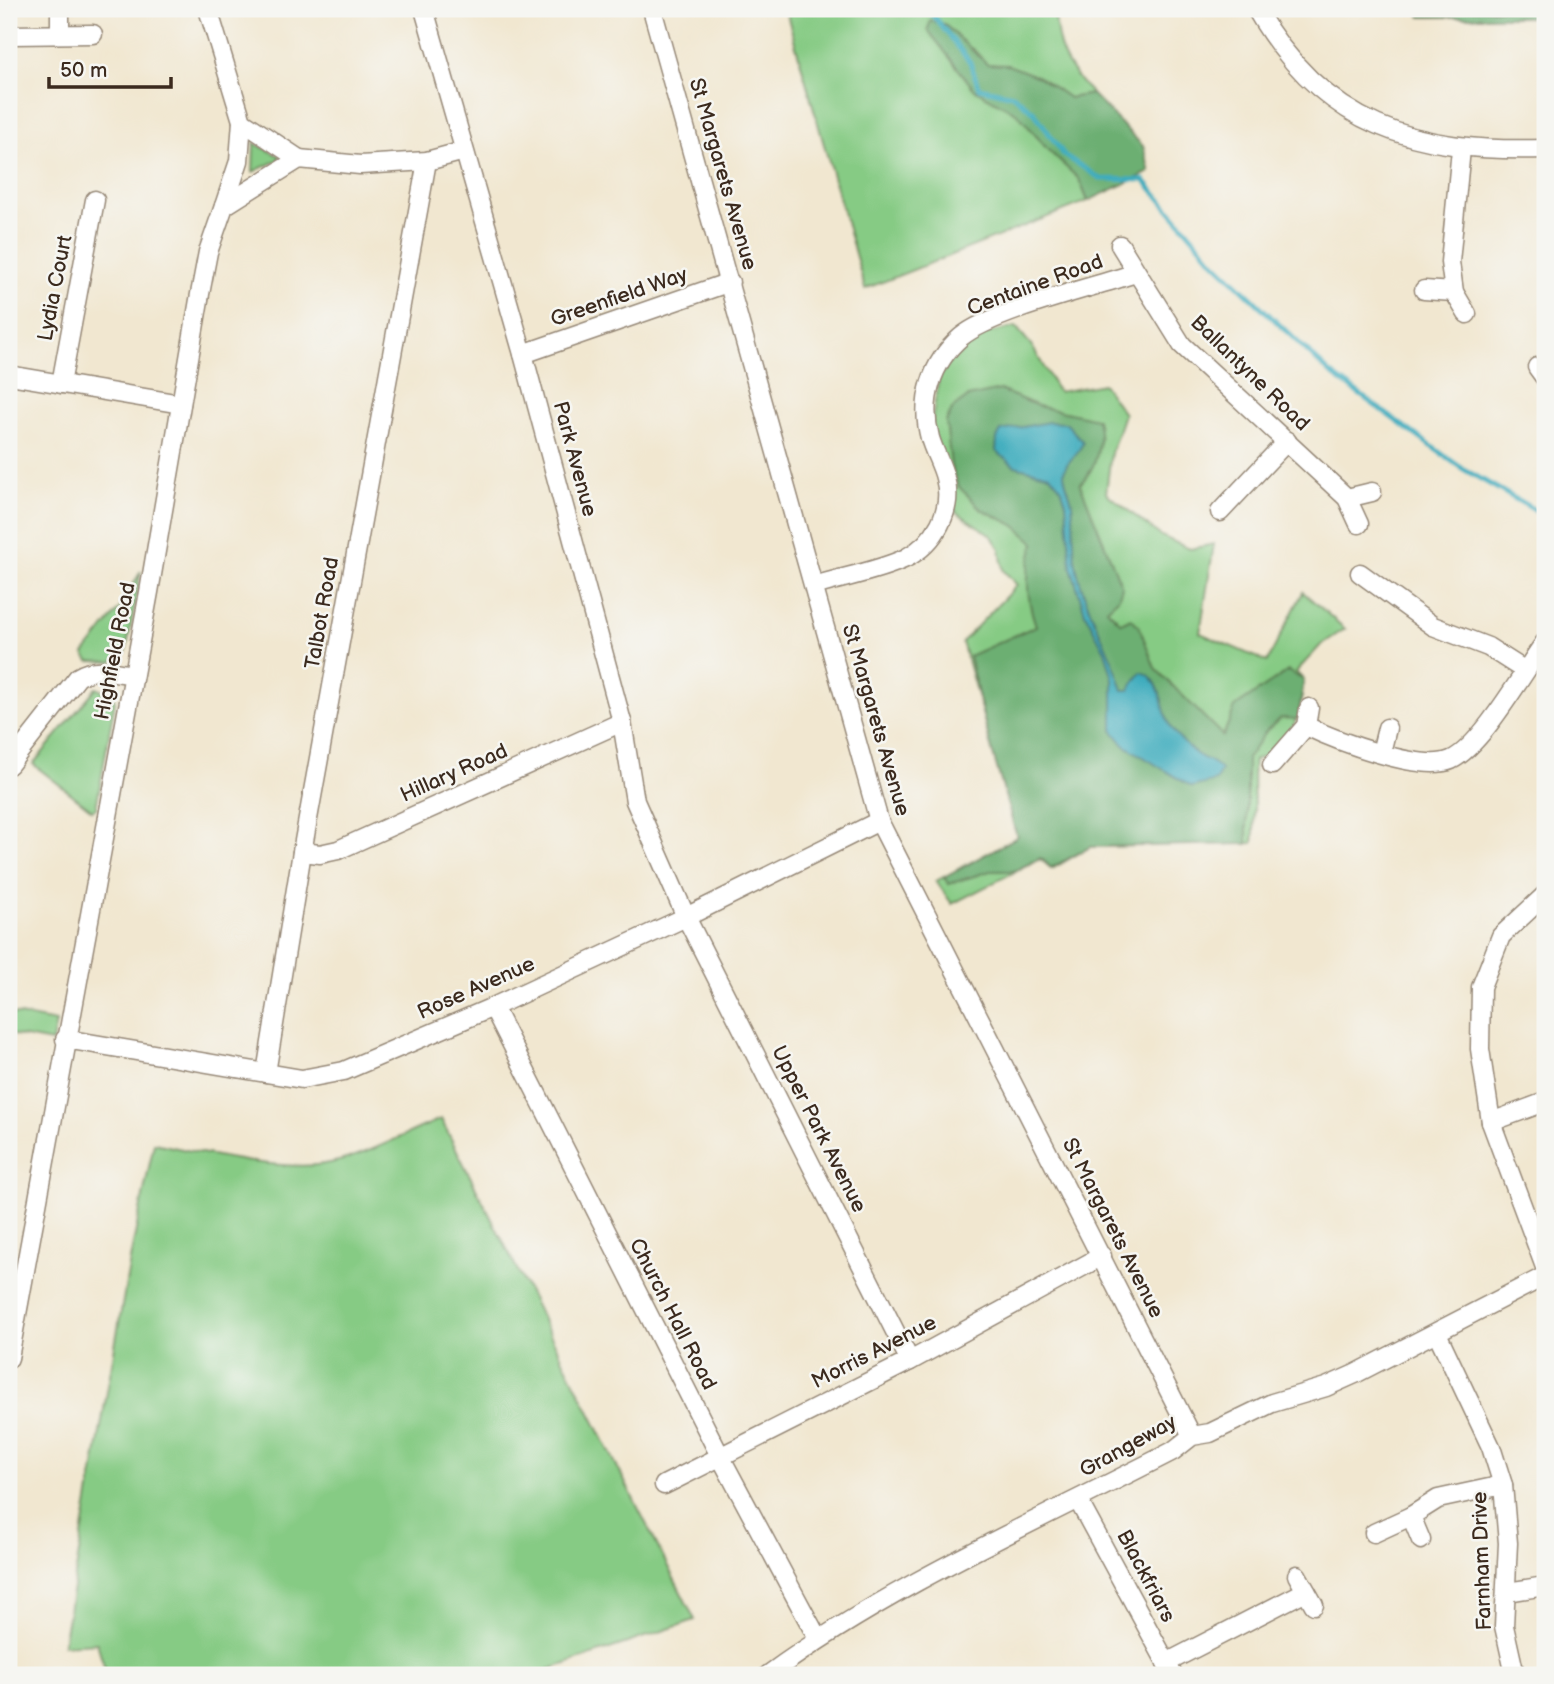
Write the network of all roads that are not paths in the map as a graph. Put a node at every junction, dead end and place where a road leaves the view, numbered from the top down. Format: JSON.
{"nodes":[{"id":1,"x":60,"y":9,"type":"edge"},
{"id":2,"x":208,"y":9,"type":"edge"},
{"id":3,"x":424,"y":9,"type":"edge"},
{"id":4,"x":652,"y":9,"type":"edge"},
{"id":5,"x":1256,"y":9,"type":"edge"},
{"id":6,"x":60,"y":34,"type":"junction"},
{"id":7,"x":93,"y":34,"type":"dead end"},
{"id":8,"x":11,"y":35,"type":"dead end"},
{"id":9,"x":242,"y":121,"type":"junction"},
{"id":10,"x":1461,"y":149,"type":"junction"},
{"id":11,"x":1545,"y":149,"type":"edge"},
{"id":12,"x":464,"y":151,"type":"junction"},
{"id":13,"x":299,"y":159,"type":"junction"},
{"id":14,"x":427,"y":162,"type":"junction"},
{"id":15,"x":95,"y":200,"type":"dead end"},
{"id":16,"x":225,"y":206,"type":"junction"},
{"id":17,"x":1120,"y":245,"type":"dead end"},
{"id":18,"x":1136,"y":273,"type":"junction"},
{"id":19,"x":730,"y":282,"type":"junction"},
{"id":20,"x":1424,"y":290,"type":"dead end"},
{"id":21,"x":1454,"y":292,"type":"junction"},
{"id":22,"x":1467,"y":314,"type":"dead end"},
{"id":23,"x":523,"y":354,"type":"junction"},
{"id":24,"x":9,"y":375,"type":"edge"},
{"id":25,"x":61,"y":384,"type":"junction"},
{"id":26,"x":181,"y":404,"type":"junction"},
{"id":27,"x":1287,"y":441,"type":"junction"},
{"id":28,"x":1372,"y":492,"type":"dead end"},
{"id":29,"x":1348,"y":498,"type":"junction"},
{"id":30,"x":1220,"y":512,"type":"dead end"},
{"id":31,"x":1359,"y":524,"type":"dead end"},
{"id":32,"x":1360,"y":573,"type":"dead end"},
{"id":33,"x":814,"y":586,"type":"junction"},
{"id":34,"x":1545,"y":642,"type":"edge"},
{"id":35,"x":1524,"y":670,"type":"junction"},
{"id":36,"x":134,"y":675,"type":"junction"},
{"id":37,"x":1309,"y":708,"type":"dead end"},
{"id":38,"x":622,"y":722,"type":"junction"},
{"id":39,"x":1306,"y":726,"type":"junction"},
{"id":40,"x":1387,"y":729,"type":"dead end"},
{"id":41,"x":1381,"y":753,"type":"junction"},
{"id":42,"x":9,"y":765,"type":"edge"},
{"id":43,"x":1272,"y":765,"type":"dead end"},
{"id":44,"x":879,"y":821,"type":"junction"},
{"id":45,"x":302,"y":852,"type":"junction"},
{"id":46,"x":1545,"y":895,"type":"edge"},
{"id":47,"x":686,"y":917,"type":"junction"},
{"id":48,"x":493,"y":1007,"type":"junction"},
{"id":49,"x":65,"y":1039,"type":"junction"},
{"id":50,"x":266,"y":1073,"type":"junction"},
{"id":51,"x":1545,"y":1102,"type":"edge"},
{"id":52,"x":1491,"y":1122,"type":"junction"},
{"id":53,"x":1102,"y":1256,"type":"junction"},
{"id":54,"x":1545,"y":1267,"type":"edge"},
{"id":55,"x":1545,"y":1276,"type":"edge"},
{"id":56,"x":15,"y":1286,"type":"edge"},
{"id":57,"x":1437,"y":1333,"type":"junction"},
{"id":58,"x":9,"y":1358,"type":"edge"},
{"id":59,"x":911,"y":1361,"type":"junction"},
{"id":60,"x":1192,"y":1436,"type":"junction"},
{"id":61,"x":720,"y":1456,"type":"junction"},
{"id":62,"x":664,"y":1485,"type":"dead end"},
{"id":63,"x":1503,"y":1485,"type":"junction"},
{"id":64,"x":1078,"y":1500,"type":"junction"},
{"id":65,"x":1411,"y":1516,"type":"junction"},
{"id":66,"x":1374,"y":1533,"type":"dead end"},
{"id":67,"x":1421,"y":1540,"type":"dead end"},
{"id":68,"x":1297,"y":1575,"type":"dead end"},
{"id":69,"x":1545,"y":1586,"type":"edge"},
{"id":70,"x":1507,"y":1592,"type":"junction"},
{"id":71,"x":818,"y":1639,"type":"junction"},
{"id":72,"x":1169,"y":1669,"type":"edge"},
{"id":73,"x":768,"y":1675,"type":"edge"},
{"id":74,"x":1515,"y":1675,"type":"edge"}],
"edges":[{"from":1,"to":6,"type":"street"},
{"from":2,"to":9,"type":"street"},
{"from":3,"to":12,"type":"street","name":"Park Avenue"},
{"from":4,"to":19,"type":"street","name":"St Margarets Avenue"},
{"from":5,"to":10,"type":"street"},
{"from":6,"to":7,"type":"street"},
{"from":6,"to":8,"type":"street"},
{"from":9,"to":13,"type":"street"},
{"from":9,"to":16,"type":"street","name":"Highfield Road"},
{"from":10,"to":11,"type":"street"},
{"from":10,"to":21,"type":"street"},
{"from":12,"to":14,"type":"street"},
{"from":12,"to":23,"type":"street","name":"Park Avenue"},
{"from":13,"to":14,"type":"street"},
{"from":13,"to":16,"type":"street"},
{"from":14,"to":45,"type":"street","name":"Talbot Road"},
{"from":15,"to":25,"type":"street","name":"Lydia Court"},
{"from":16,"to":26,"type":"street","name":"Highfield Road"},
{"from":17,"to":18,"type":"street","name":"Ballantyne Road"},
{"from":18,"to":27,"type":"street","name":"Ballantyne Road"},
{"from":18,"to":33,"type":"street","name":"Centaine Road"},
{"from":19,"to":23,"type":"street","name":"Greenfield Way"},
{"from":19,"to":33,"type":"street","name":"St Margarets Avenue"},
{"from":20,"to":21,"type":"street"},
{"from":21,"to":22,"type":"street"},
{"from":23,"to":38,"type":"street","name":"Park Avenue"},
{"from":24,"to":25,"type":"street"},
{"from":25,"to":26,"type":"street"},
{"from":26,"to":36,"type":"street","name":"Highfield Road"},
{"from":27,"to":29,"type":"street","name":"Ballantyne Road"},
{"from":27,"to":30,"type":"street"},
{"from":28,"to":29,"type":"street"},
{"from":29,"to":31,"type":"street","name":"Ballantyne Road"},
{"from":32,"to":35,"type":"street"},
{"from":33,"to":44,"type":"street","name":"St Margarets Avenue"},
{"from":34,"to":35,"type":"street"},
{"from":35,"to":41,"type":"street"},
{"from":36,"to":42,"type":"street"},
{"from":36,"to":49,"type":"street","name":"Highfield Road"},
{"from":37,"to":39,"type":"street"},
{"from":38,"to":45,"type":"street","name":"Hillary Road"},
{"from":38,"to":47,"type":"street","name":"Park Avenue"},
{"from":39,"to":41,"type":"street"},
{"from":39,"to":43,"type":"street"},
{"from":40,"to":41,"type":"street"},
{"from":44,"to":47,"type":"street","name":"Rose Avenue"},
{"from":44,"to":53,"type":"street","name":"St Margarets Avenue"},
{"from":45,"to":50,"type":"street","name":"Talbot Road"},
{"from":46,"to":52,"type":"street"},
{"from":47,"to":48,"type":"street","name":"Rose Avenue"},
{"from":47,"to":59,"type":"street","name":"Upper Park Avenue"},
{"from":48,"to":50,"type":"street","name":"Rose Avenue"},
{"from":48,"to":61,"type":"street","name":"Church Hall Road"},
{"from":49,"to":50,"type":"street","name":"Rose Avenue"},
{"from":49,"to":56,"type":"street","name":"Highfield Road"},
{"from":51,"to":52,"type":"street"},
{"from":52,"to":54,"type":"street"},
{"from":53,"to":59,"type":"street","name":"Morris Avenue"},
{"from":53,"to":60,"type":"street","name":"St Margarets Avenue"},
{"from":55,"to":57,"type":"street","name":"Grangeway"},
{"from":56,"to":58,"type":"street","name":"Highfield Road"},
{"from":57,"to":60,"type":"street","name":"Grangeway"},
{"from":57,"to":63,"type":"street","name":"Farnham Drive"},
{"from":59,"to":61,"type":"street","name":"Morris Avenue"},
{"from":60,"to":64,"type":"street","name":"Grangeway"},
{"from":61,"to":62,"type":"street","name":"Morris Avenue"},
{"from":61,"to":71,"type":"street","name":"Church Hall Road"},
{"from":63,"to":65,"type":"street"},
{"from":63,"to":70,"type":"street","name":"Farnham Drive"},
{"from":64,"to":71,"type":"street","name":"Grangeway"},
{"from":64,"to":72,"type":"street","name":"Blackfriars"},
{"from":65,"to":66,"type":"street"},
{"from":65,"to":67,"type":"street"},
{"from":68,"to":72,"type":"street"},
{"from":69,"to":70,"type":"street"},
{"from":70,"to":74,"type":"street","name":"Farnham Drive"},
{"from":71,"to":73,"type":"street","name":"Grangeway"}]}
